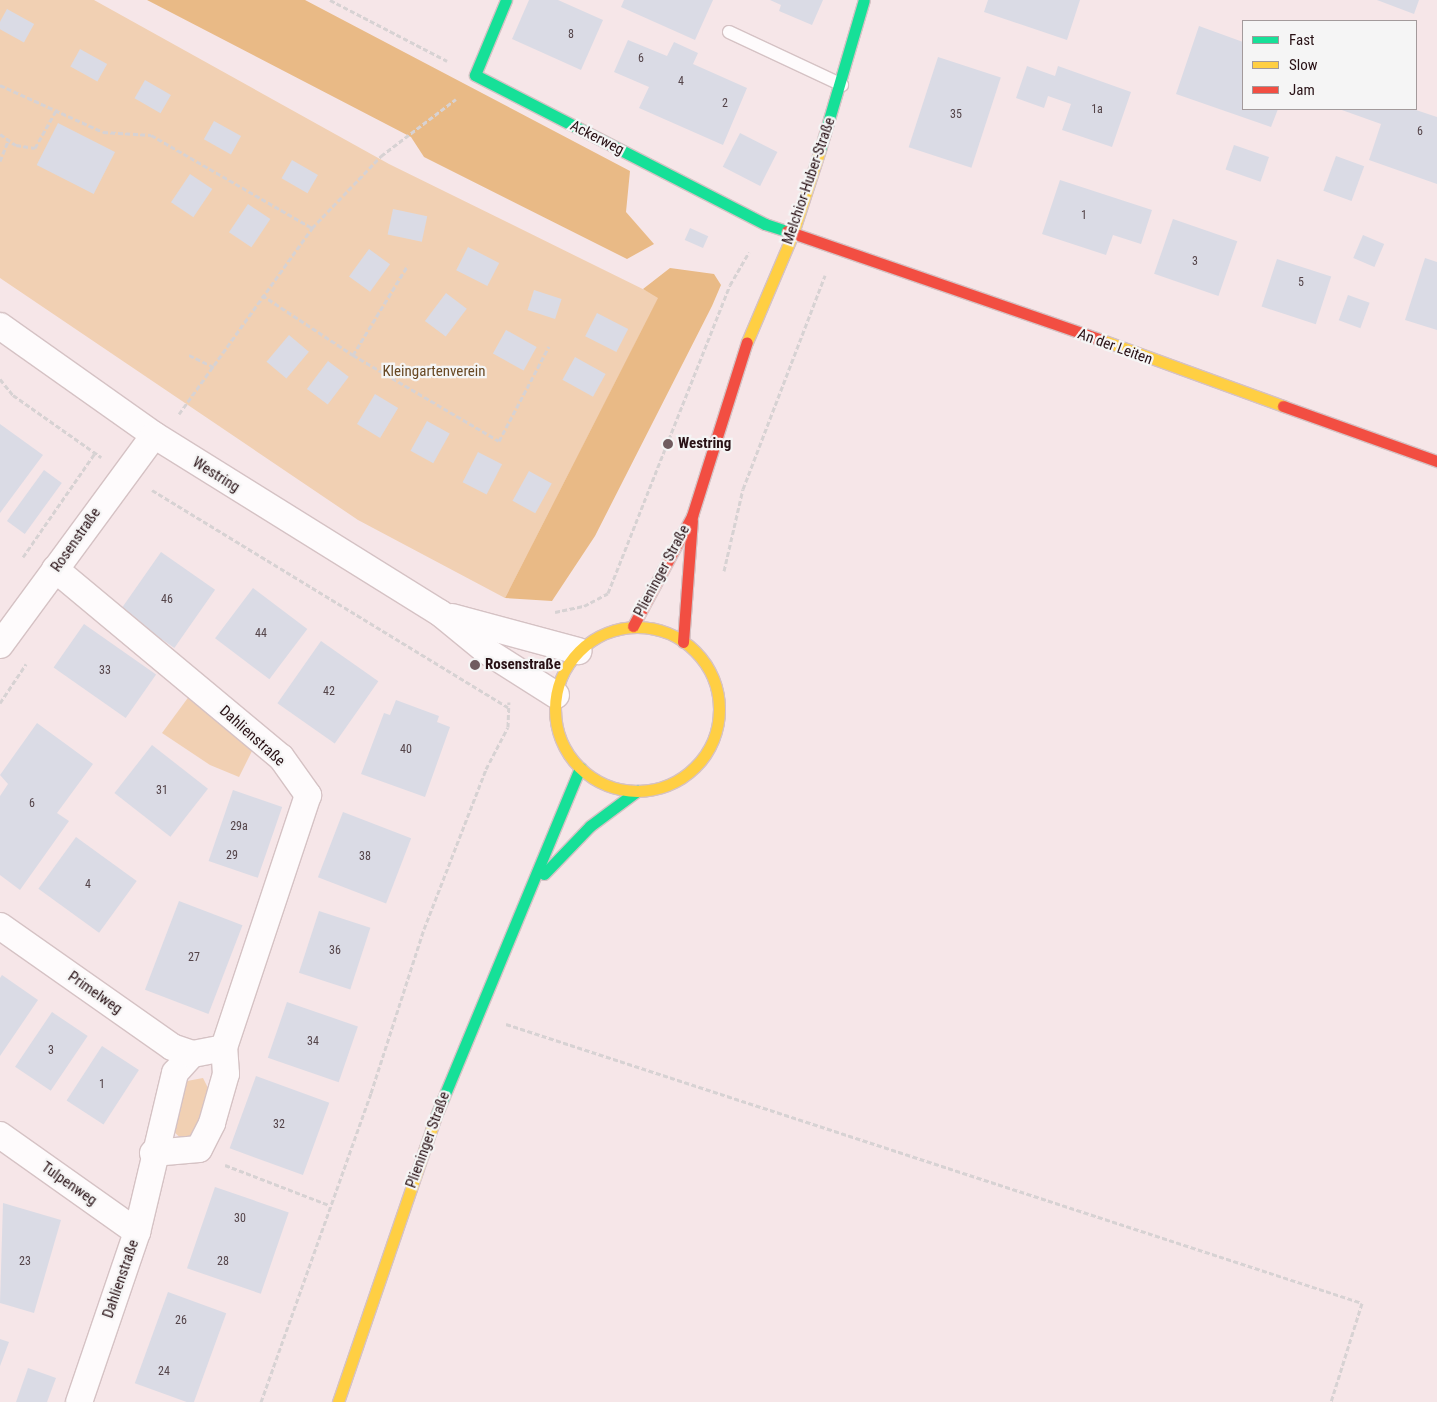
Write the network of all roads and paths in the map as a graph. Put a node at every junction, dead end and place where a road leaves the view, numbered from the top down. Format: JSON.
{"nodes":[{"id":1,"x":330,"y":0,"type":"edge"},
{"id":2,"x":506,"y":0,"type":"edge"},
{"id":3,"x":864,"y":0,"type":"edge"},
{"id":4,"x":729,"y":32,"type":"dead end"},
{"id":5,"x":475,"y":75,"type":"junction"},
{"id":6,"x":0,"y":85,"type":"edge"},
{"id":7,"x":842,"y":85,"type":"junction"},
{"id":8,"x":57,"y":108,"type":"junction"},
{"id":9,"x":0,"y":134,"type":"edge"},
{"id":10,"x":8,"y":141,"type":"junction"},
{"id":11,"x":0,"y":161,"type":"edge"},
{"id":12,"x":765,"y":224,"type":"junction"},
{"id":13,"x":312,"y":228,"type":"junction"},
{"id":14,"x":792,"y":236,"type":"junction"},
{"id":15,"x":842,"y":247,"type":"junction"},
{"id":16,"x":408,"y":265,"type":"dead end"},
{"id":17,"x":262,"y":295,"type":"junction"},
{"id":18,"x":0,"y":326,"type":"edge"},
{"id":19,"x":548,"y":346,"type":"dead end"},
{"id":20,"x":189,"y":355,"type":"dead end"},
{"id":21,"x":353,"y":356,"type":"junction"},
{"id":22,"x":740,"y":358,"type":"joint"},
{"id":23,"x":214,"y":367,"type":"junction"},
{"id":24,"x":0,"y":379,"type":"edge"},
{"id":25,"x":771,"y":411,"type":"dead end"},
{"id":26,"x":154,"y":436,"type":"junction"},
{"id":27,"x":95,"y":453,"type":"junction"},
{"id":28,"x":1437,"y":461,"type":"edge"},
{"id":29,"x":125,"y":470,"type":"junction"},
{"id":30,"x":692,"y":516,"type":"junction"},
{"id":31,"x":17,"y":567,"type":"dead end"},
{"id":32,"x":55,"y":569,"type":"junction"},
{"id":33,"x":440,"y":613,"type":"junction"},
{"id":34,"x":633,"y":626,"type":"junction"},
{"id":35,"x":533,"y":638,"type":"junction"},
{"id":36,"x":683,"y":642,"type":"junction"},
{"id":37,"x":0,"y":645,"type":"edge"},
{"id":38,"x":578,"y":651,"type":"junction"},
{"id":39,"x":519,"y":672,"type":"junction"},
{"id":40,"x":556,"y":695,"type":"junction"},
{"id":41,"x":508,"y":708,"type":"junction"},
{"id":42,"x":580,"y":768,"type":"junction"},
{"id":43,"x":637,"y":790,"type":"junction"},
{"id":44,"x":534,"y":884,"type":"junction"},
{"id":45,"x":0,"y":926,"type":"edge"},
{"id":46,"x":477,"y":1014,"type":"junction"},
{"id":47,"x":224,"y":1048,"type":"junction"},
{"id":48,"x":192,"y":1054,"type":"junction"},
{"id":49,"x":0,"y":1135,"type":"edge"},
{"id":50,"x":153,"y":1153,"type":"junction"},
{"id":51,"x":190,"y":1153,"type":"junction"},
{"id":52,"x":329,"y":1205,"type":"junction"},
{"id":53,"x":137,"y":1232,"type":"junction"},
{"id":54,"x":79,"y":1402,"type":"edge"},
{"id":55,"x":261,"y":1402,"type":"edge"},
{"id":56,"x":338,"y":1402,"type":"edge"},
{"id":57,"x":1331,"y":1402,"type":"edge"}],
"edges":[{"from":1,"to":5,"type":"path"},
{"from":2,"to":5,"type":"street"},
{"from":3,"to":7,"type":"street","name":"Melchior-Huber-Straße"},
{"from":4,"to":7,"type":"lane"},
{"from":5,"to":12,"type":"street","name":"Ackerweg"},
{"from":5,"to":13,"type":"path"},
{"from":6,"to":8,"type":"path"},
{"from":7,"to":14,"type":"street","name":"Melchior-Huber-Straße"},
{"from":8,"to":10,"type":"path"},
{"from":8,"to":13,"type":"path"},
{"from":9,"to":10,"type":"path"},
{"from":10,"to":11,"type":"path"},
{"from":12,"to":14,"type":"street","name":"Ackerweg"},
{"from":12,"to":35,"type":"path"},
{"from":13,"to":17,"type":"path"},
{"from":14,"to":15,"type":"street","name":"An der Leiten"},
{"from":14,"to":22,"type":"street","name":"Melchior-Huber-Straße"},
{"from":15,"to":25,"type":"path"},
{"from":15,"to":28,"type":"street","name":"An der Leiten"},
{"from":16,"to":21,"type":"path"},
{"from":17,"to":21,"type":"path"},
{"from":17,"to":23,"type":"path"},
{"from":18,"to":26,"type":"street","name":"Westring"},
{"from":19,"to":21,"type":"path"},
{"from":20,"to":23,"type":"path"},
{"from":22,"to":30,"type":"street","name":"Plieninger Straße"},
{"from":23,"to":26,"type":"path"},
{"from":24,"to":27,"type":"path"},
{"from":26,"to":29,"type":"street","name":"Rosenstraße"},
{"from":26,"to":33,"type":"street","name":"Westring"},
{"from":27,"to":29,"type":"path"},
{"from":27,"to":31,"type":"path"},
{"from":29,"to":32,"type":"street","name":"Rosenstraße"},
{"from":29,"to":41,"type":"path"},
{"from":30,"to":34,"type":"street","name":"Plieninger Straße"},
{"from":30,"to":36,"type":"street","name":"Plieninger Straße"},
{"from":32,"to":37,"type":"street","name":"Rosenstraße"},
{"from":32,"to":47,"type":"street","name":"Dahlienstraße"},
{"from":33,"to":35,"type":"street","name":"Westring"},
{"from":33,"to":39,"type":"street","name":"Westring"},
{"from":34,"to":36,"type":"street","name":"Plieninger Straße"},
{"from":34,"to":38,"type":"street","name":"Plieninger Straße"},
{"from":35,"to":38,"type":"street","name":"Westring"},
{"from":36,"to":43,"type":"street","name":"Plieninger Straße"},
{"from":38,"to":40,"type":"street","name":"Plieninger Straße"},
{"from":39,"to":40,"type":"street","name":"Westring"},
{"from":39,"to":41,"type":"path"},
{"from":40,"to":42,"type":"street","name":"Plieninger Straße"},
{"from":41,"to":52,"type":"path"},
{"from":42,"to":43,"type":"street","name":"Plieninger Straße"},
{"from":42,"to":44,"type":"street","name":"Plieninger Straße"},
{"from":43,"to":44,"type":"street","name":"Plieninger Straße"},
{"from":44,"to":46,"type":"street","name":"Plieninger Straße"},
{"from":45,"to":48,"type":"street","name":"Primelweg"},
{"from":46,"to":56,"type":"street","name":"Plieninger Straße"},
{"from":46,"to":57,"type":"path"},
{"from":47,"to":48,"type":"street"},
{"from":47,"to":51,"type":"street","name":"Dahlienstraße"},
{"from":48,"to":50,"type":"street","name":"Dahlienstraße"},
{"from":49,"to":53,"type":"street","name":"Tulpenweg"},
{"from":50,"to":51,"type":"street"},
{"from":50,"to":53,"type":"street","name":"Dahlienstraße"},
{"from":51,"to":52,"type":"path"},
{"from":52,"to":55,"type":"path"},
{"from":53,"to":54,"type":"street","name":"Dahlienstraße"}]}
